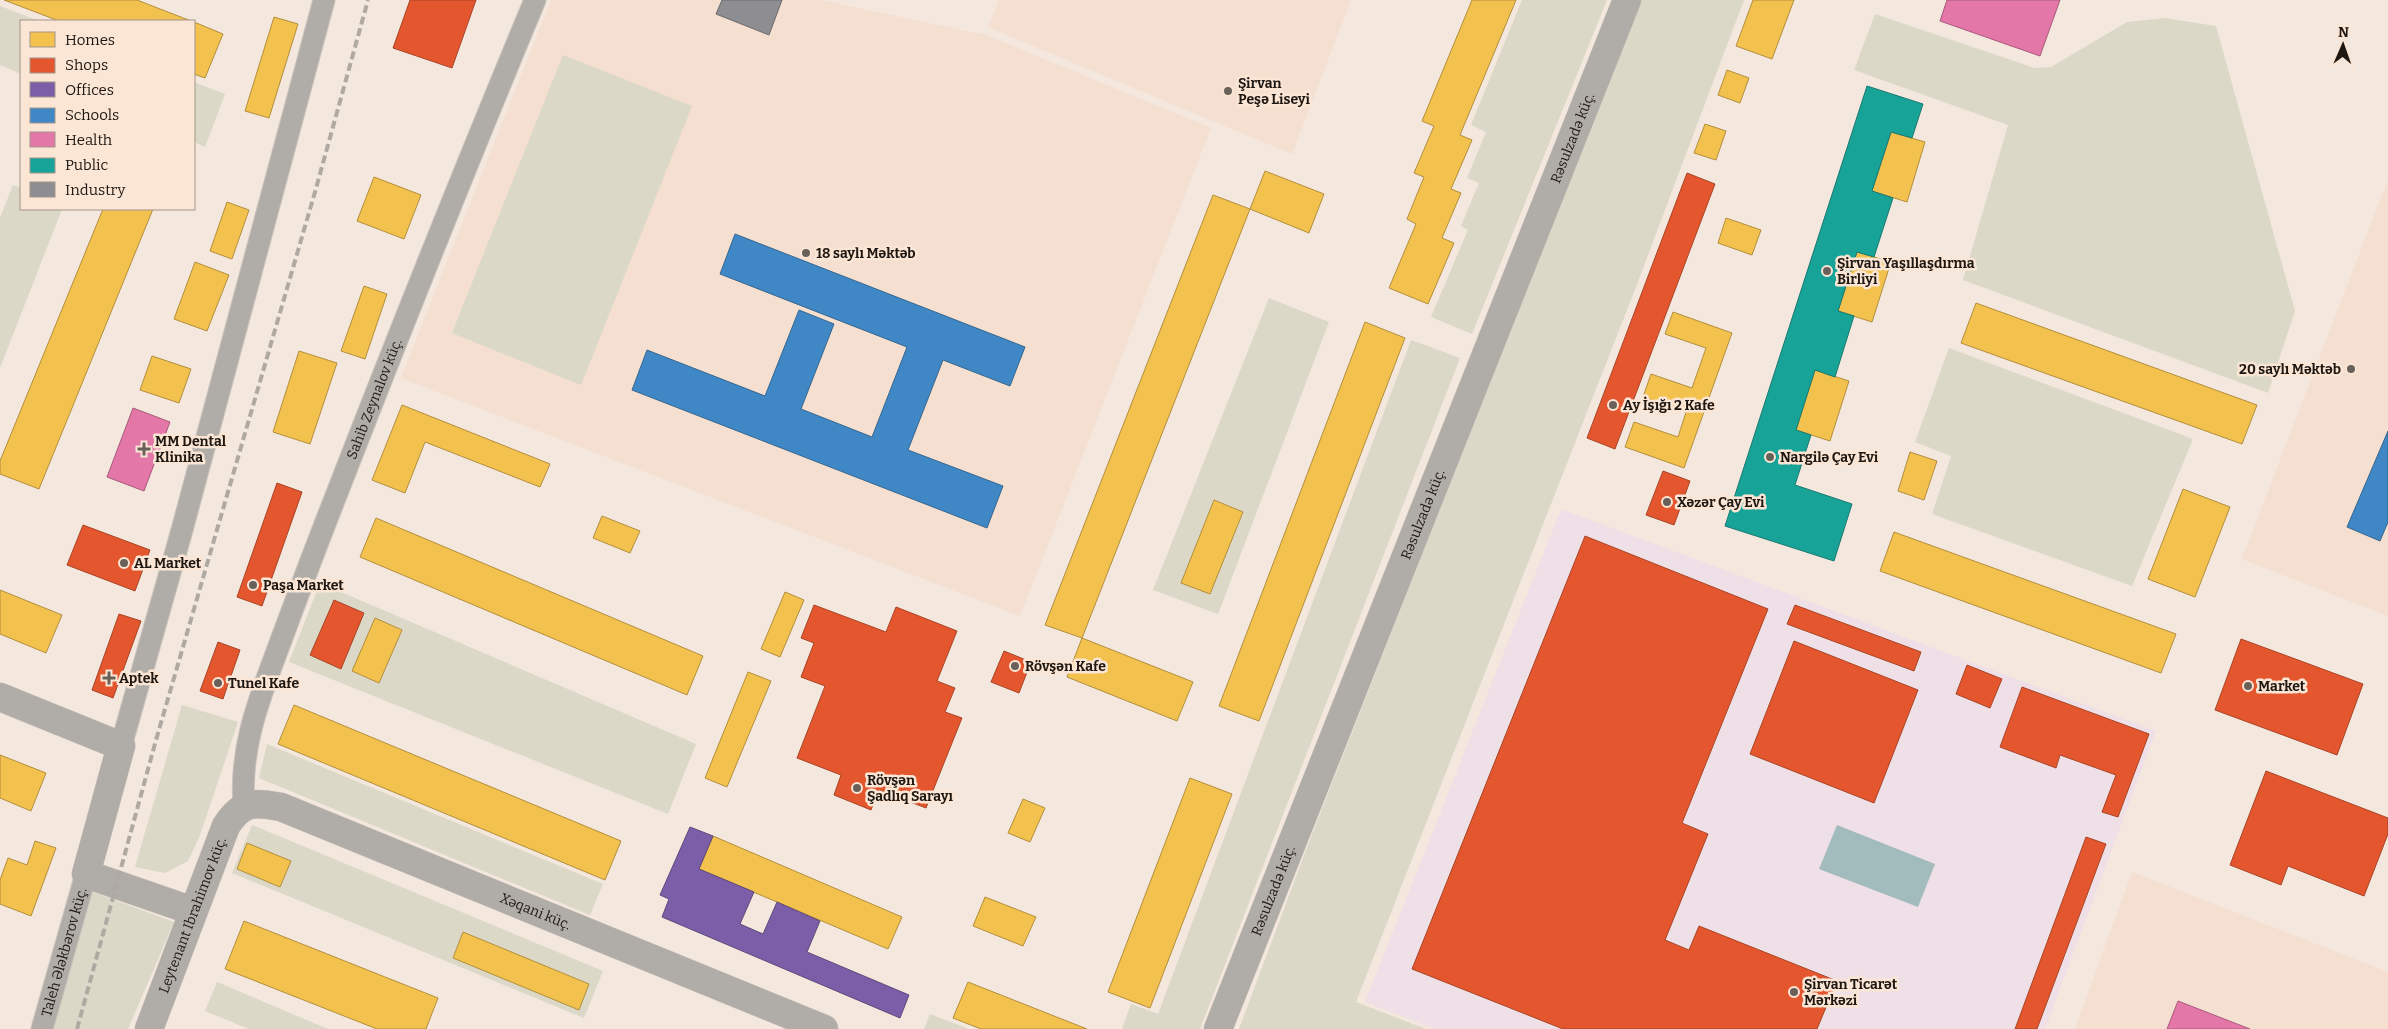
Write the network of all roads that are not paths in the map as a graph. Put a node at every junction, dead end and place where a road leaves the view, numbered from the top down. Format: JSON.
{"nodes":[{"id":1,"x":324,"y":0,"type":"edge"},
{"id":2,"x":535,"y":0,"type":"edge"},
{"id":3,"x":1627,"y":0,"type":"edge"},
{"id":4,"x":0,"y":697,"type":"edge"},
{"id":5,"x":122,"y":746,"type":"junction"},
{"id":6,"x":244,"y":806,"type":"junction"},
{"id":7,"x":86,"y":874,"type":"junction"},
{"id":8,"x":193,"y":911,"type":"junction"},
{"id":9,"x":42,"y":1029,"type":"edge"},
{"id":10,"x":149,"y":1029,"type":"edge"},
{"id":11,"x":824,"y":1029,"type":"edge"},
{"id":12,"x":1218,"y":1029,"type":"edge"}],
"edges":[{"from":1,"to":5,"type":"street"},
{"from":2,"to":6,"type":"street","name":"Sahib Zeynalov küç."},
{"from":3,"to":12,"type":"street","name":"Rəsulzadə küç."},
{"from":4,"to":5,"type":"street"},
{"from":5,"to":7,"type":"street"},
{"from":6,"to":8,"type":"street","name":"Leytenant Ibrahimov küç."},
{"from":6,"to":11,"type":"street","name":"Xəqani küç."},
{"from":7,"to":8,"type":"street"},
{"from":7,"to":9,"type":"street","name":"Taleh Ələkbərov küç."},
{"from":8,"to":10,"type":"street","name":"Leytenant Ibrahimov küç."}]}
